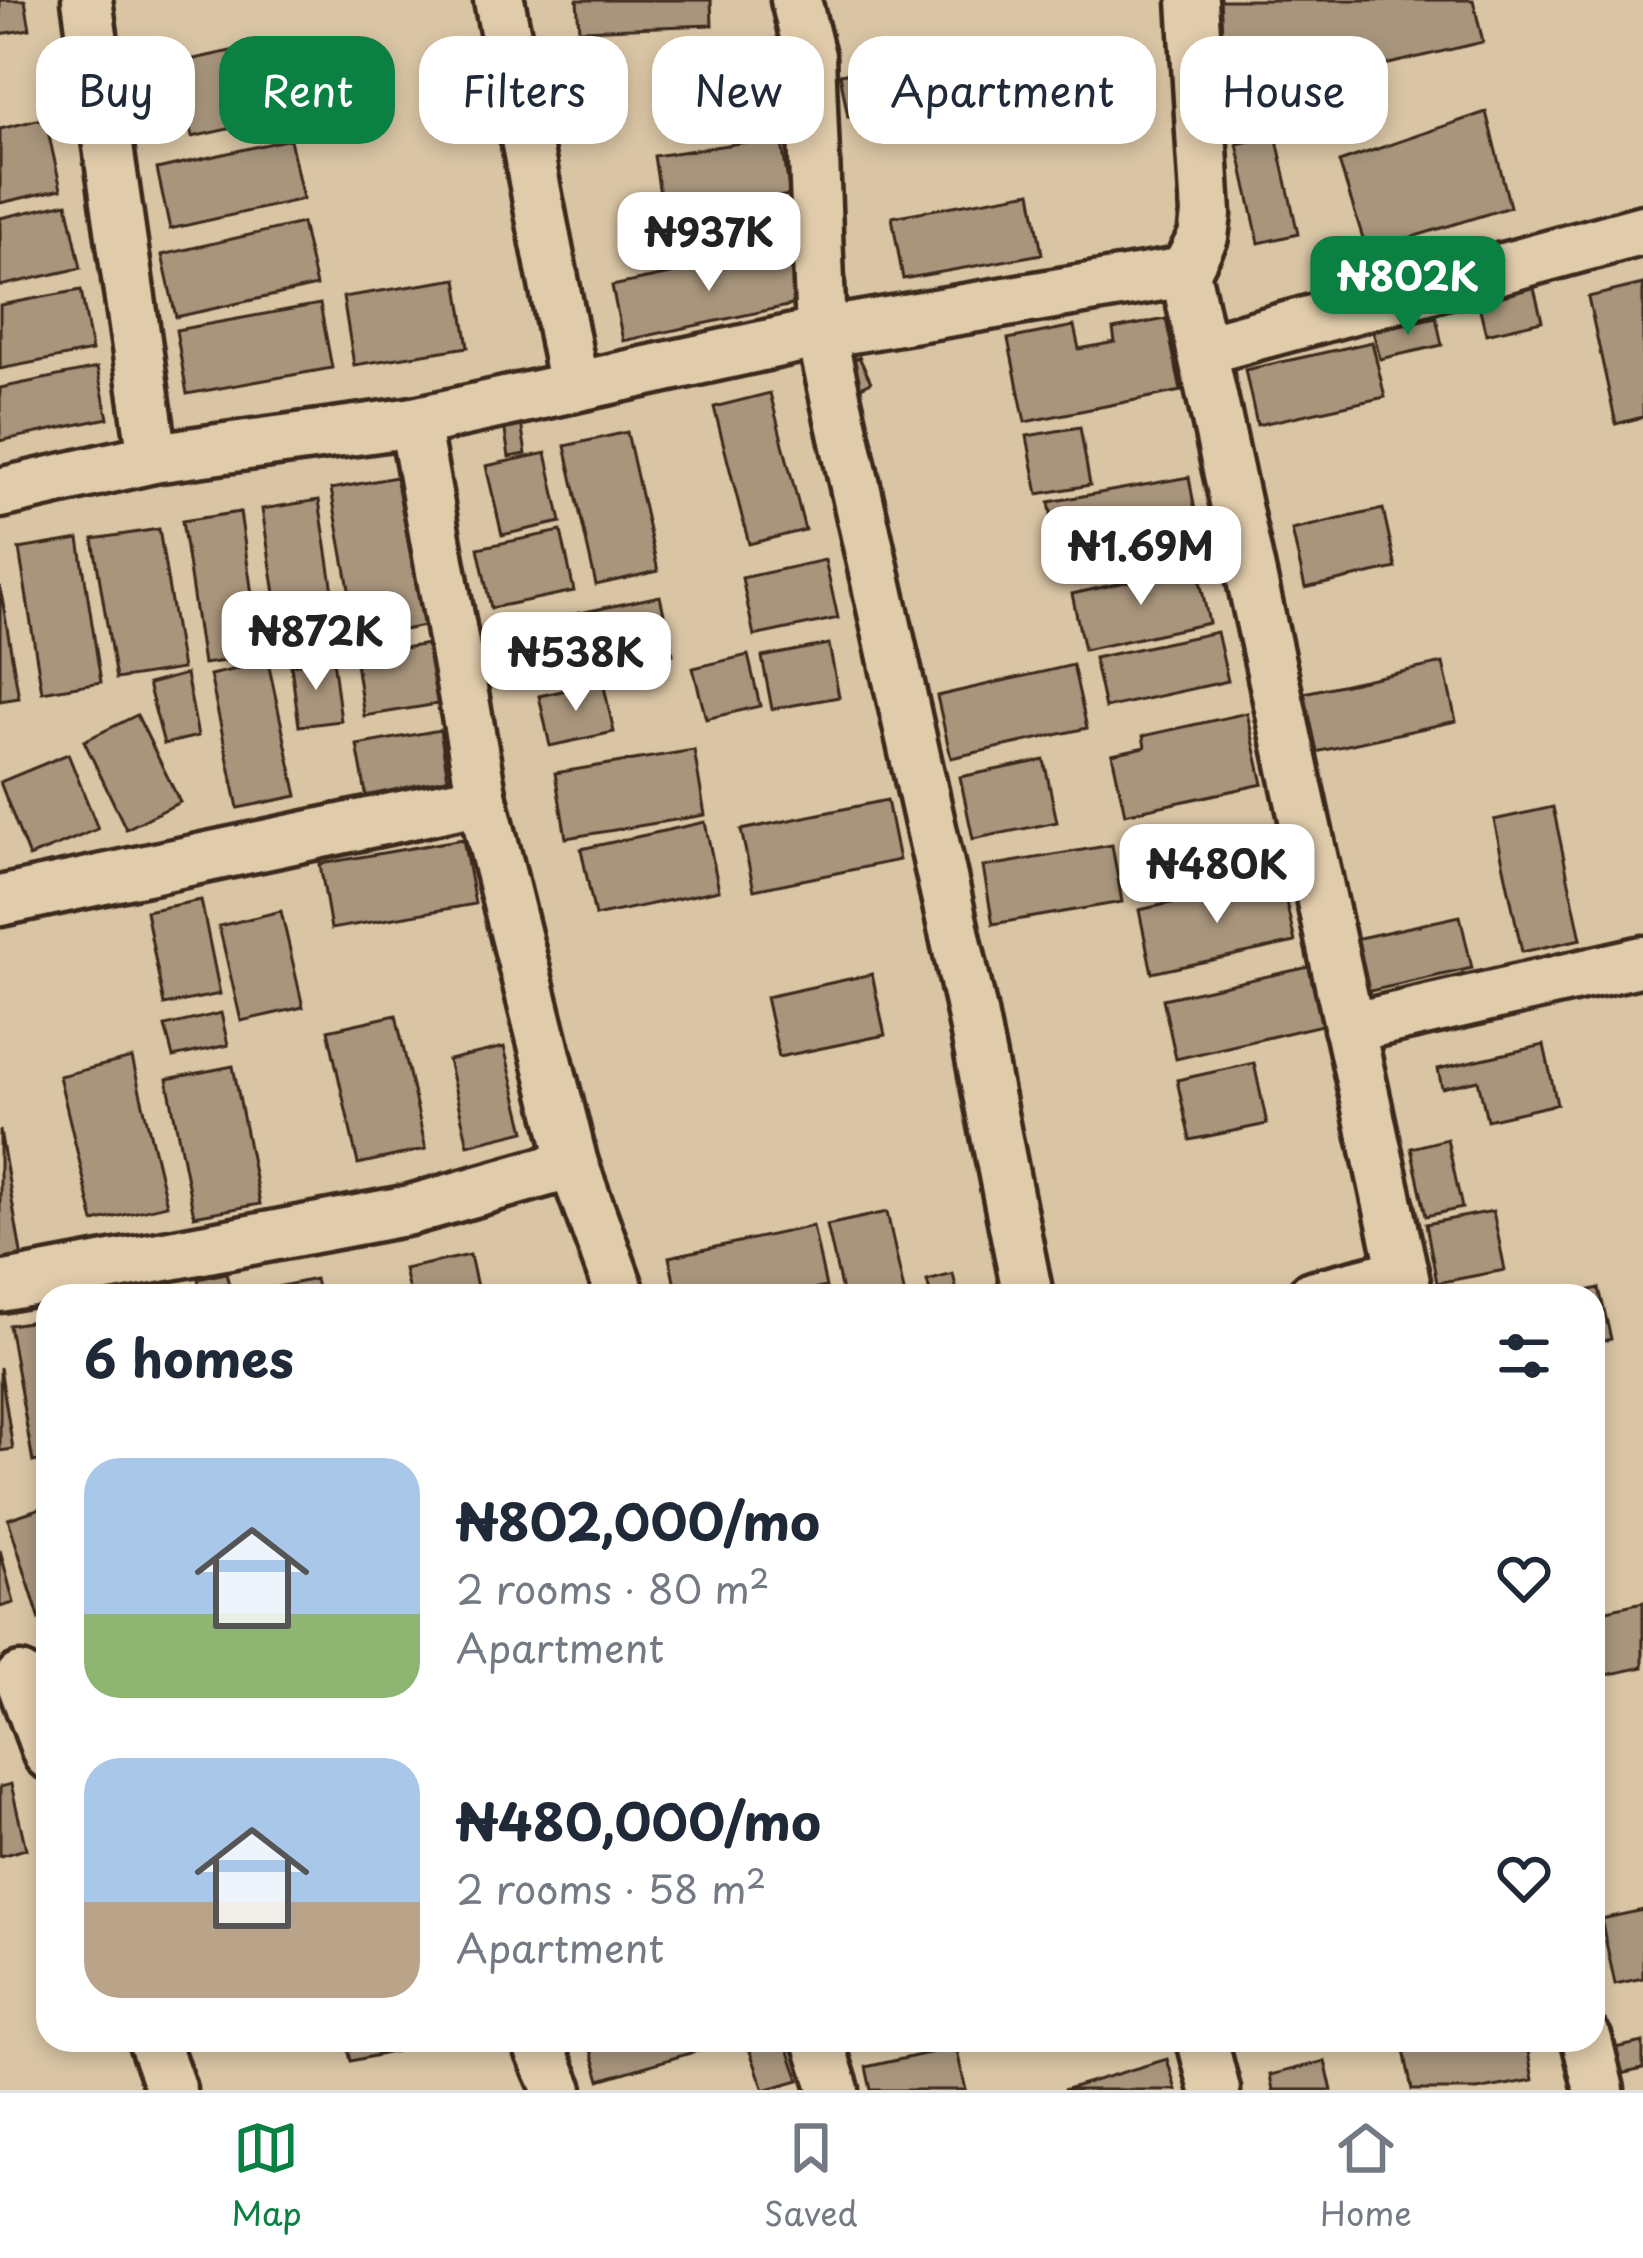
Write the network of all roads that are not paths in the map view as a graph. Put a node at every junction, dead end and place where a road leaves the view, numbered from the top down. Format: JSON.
{"nodes":[{"id":1,"x":87,"y":0,"type":"edge"},
{"id":2,"x":499,"y":0,"type":"edge"},
{"id":3,"x":796,"y":0,"type":"edge"},
{"id":4,"x":1192,"y":0,"type":"edge"},
{"id":5,"x":1643,"y":230,"type":"edge"},
{"id":6,"x":1185,"y":272,"type":"junction"},
{"id":7,"x":821,"y":333,"type":"junction"},
{"id":8,"x":1202,"y":350,"type":"junction"},
{"id":9,"x":574,"y":387,"type":"junction"},
{"id":10,"x":414,"y":422,"type":"junction"},
{"id":11,"x":153,"y":458,"type":"junction"},
{"id":12,"x":0,"y":493,"type":"edge"},
{"id":13,"x":482,"y":800,"type":"junction"},
{"id":14,"x":0,"y":901,"type":"edge"},
{"id":15,"x":1643,"y":961,"type":"edge"},
{"id":16,"x":1349,"y":1028,"type":"junction"},
{"id":17,"x":573,"y":1164,"type":"junction"},
{"id":18,"x":616,"y":1284,"type":"edge"},
{"id":19,"x":1026,"y":1284,"type":"edge"},
{"id":20,"x":1405,"y":1284,"type":"edge"},
{"id":21,"x":0,"y":1287,"type":"edge"},
{"id":22,"x":23,"y":1678,"type":"edge"},
{"id":23,"x":36,"y":1718,"type":"edge"},
{"id":24,"x":157,"y":2052,"type":"edge"},
{"id":25,"x":541,"y":2052,"type":"edge"},
{"id":26,"x":822,"y":2052,"type":"edge"},
{"id":27,"x":1205,"y":2052,"type":"edge"},
{"id":28,"x":1590,"y":2052,"type":"edge"},
{"id":29,"x":171,"y":2090,"type":"edge"},
{"id":30,"x":558,"y":2090,"type":"edge"},
{"id":31,"x":834,"y":2090,"type":"edge"},
{"id":32,"x":1215,"y":2090,"type":"edge"},
{"id":33,"x":1599,"y":2090,"type":"edge"}],
"edges":[{"from":1,"to":11,"type":"street"},
{"from":2,"to":9,"type":"street"},
{"from":3,"to":7,"type":"street"},
{"from":4,"to":6,"type":"street"},
{"from":5,"to":8,"type":"street"},
{"from":6,"to":7,"type":"street"},
{"from":6,"to":8,"type":"street"},
{"from":7,"to":9,"type":"street"},
{"from":7,"to":19,"type":"street"},
{"from":8,"to":16,"type":"street"},
{"from":9,"to":10,"type":"street"},
{"from":10,"to":11,"type":"street"},
{"from":10,"to":13,"type":"street"},
{"from":11,"to":12,"type":"street"},
{"from":13,"to":14,"type":"street"},
{"from":13,"to":17,"type":"street"},
{"from":15,"to":16,"type":"street"},
{"from":16,"to":20,"type":"street"},
{"from":17,"to":18,"type":"street"},
{"from":17,"to":21,"type":"street"},
{"from":22,"to":23,"type":"street"},
{"from":24,"to":29,"type":"street"},
{"from":25,"to":30,"type":"street"},
{"from":26,"to":31,"type":"street"},
{"from":27,"to":32,"type":"street"},
{"from":28,"to":33,"type":"street"}]}
